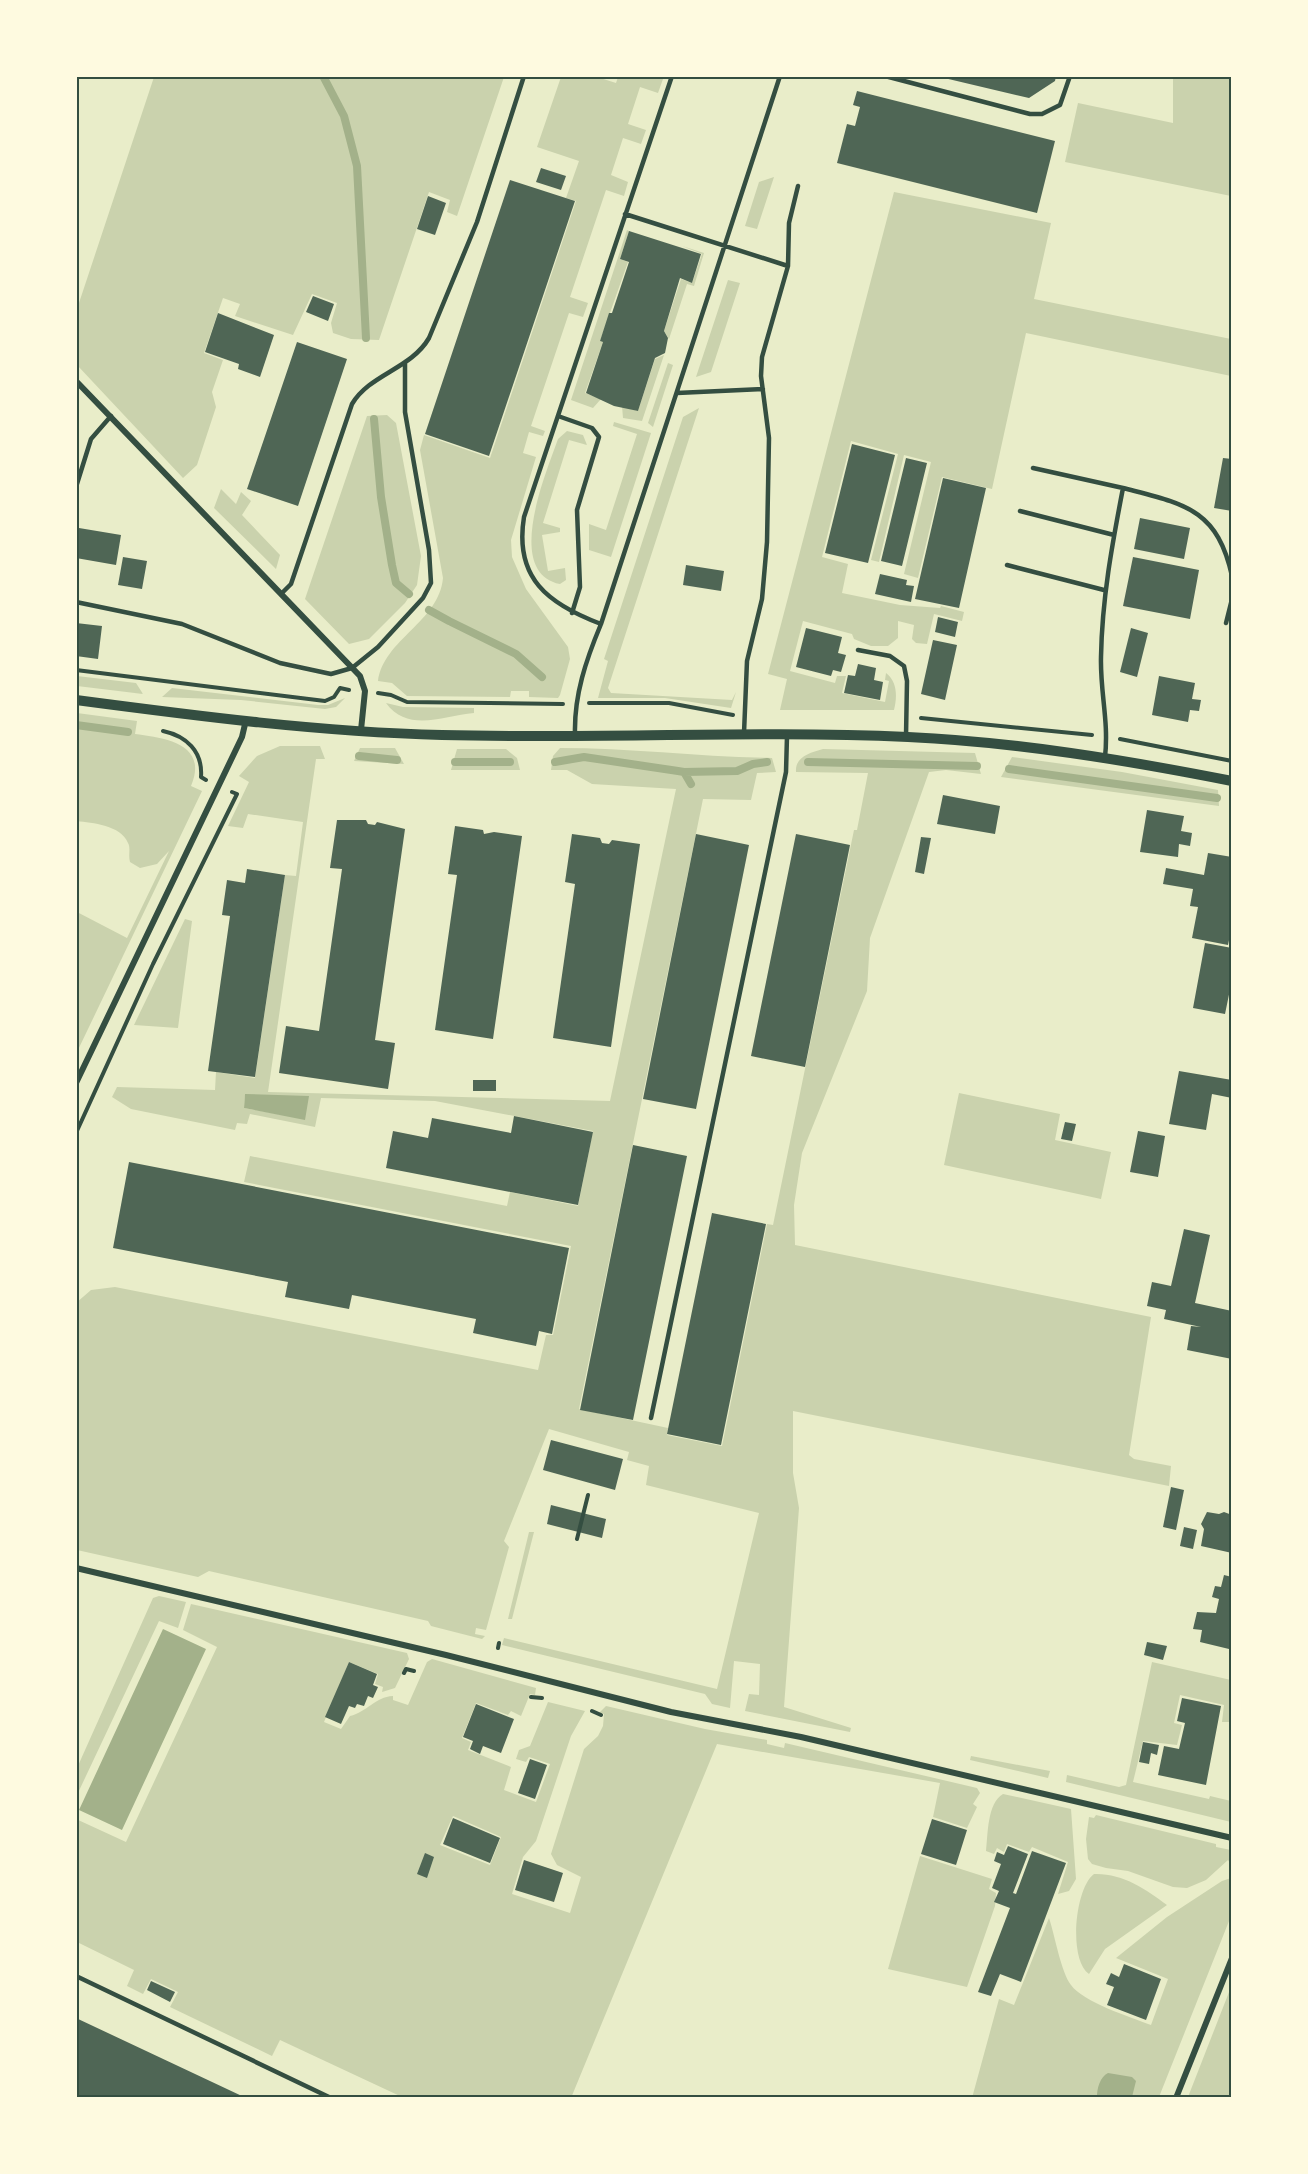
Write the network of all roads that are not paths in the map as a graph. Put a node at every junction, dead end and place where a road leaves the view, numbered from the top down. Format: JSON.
{"nodes":[{"id":1,"x":524,"y":76,"type":"edge"},
{"id":2,"x":672,"y":76,"type":"edge"},
{"id":3,"x":780,"y":76,"type":"edge"},
{"id":4,"x":885,"y":76,"type":"edge"},
{"id":5,"x":1070,"y":76,"type":"edge"},
{"id":6,"x":798,"y":186,"type":"dead end"},
{"id":7,"x":625,"y":214,"type":"junction"},
{"id":8,"x":724,"y":247,"type":"junction"},
{"id":9,"x":788,"y":266,"type":"junction"},
{"id":10,"x":405,"y":363,"type":"junction"},
{"id":11,"x":76,"y":381,"type":"edge"},
{"id":12,"x":763,"y":388,"type":"junction"},
{"id":13,"x":677,"y":393,"type":"junction"},
{"id":14,"x":111,"y":416,"type":"junction"},
{"id":15,"x":558,"y":416,"type":"junction"},
{"id":16,"x":1033,"y":468,"type":"dead end"},
{"id":17,"x":76,"y":487,"type":"edge"},
{"id":18,"x":1123,"y":488,"type":"junction"},
{"id":19,"x":1020,"y":511,"type":"dead end"},
{"id":20,"x":1114,"y":535,"type":"junction"},
{"id":21,"x":1007,"y":565,"type":"dead end"},
{"id":22,"x":1232,"y":576,"type":"edge"},
{"id":23,"x":1104,"y":590,"type":"junction"},
{"id":24,"x":282,"y":594,"type":"junction"},
{"id":25,"x":1232,"y":599,"type":"edge"},
{"id":26,"x":76,"y":602,"type":"edge"},
{"id":27,"x":572,"y":613,"type":"junction"},
{"id":28,"x":1226,"y":623,"type":"dead end"},
{"id":29,"x":601,"y":624,"type":"junction"},
{"id":30,"x":858,"y":650,"type":"dead end"},
{"id":31,"x":352,"y":668,"type":"junction"},
{"id":32,"x":76,"y":700,"type":"edge"},
{"id":33,"x":246,"y":720,"type":"junction"},
{"id":34,"x":362,"y":730,"type":"junction"},
{"id":35,"x":575,"y":736,"type":"junction"},
{"id":36,"x":744,"y":736,"type":"junction"},
{"id":37,"x":787,"y":736,"type":"junction"},
{"id":38,"x":906,"y":737,"type":"junction"},
{"id":39,"x":1105,"y":758,"type":"junction"},
{"id":40,"x":1232,"y":781,"type":"edge"},
{"id":41,"x":76,"y":1083,"type":"edge"},
{"id":42,"x":651,"y":1418,"type":"dead end"},
{"id":43,"x":76,"y":1568,"type":"edge"},
{"id":44,"x":1232,"y":1838,"type":"edge"},
{"id":45,"x":1232,"y":1958,"type":"edge"},
{"id":46,"x":76,"y":1976,"type":"edge"},
{"id":47,"x":331,"y":2097,"type":"edge"},
{"id":48,"x":1176,"y":2097,"type":"edge"}],
"edges":[{"from":1,"to":10,"type":"lane"},
{"from":2,"to":7,"type":"lane"},
{"from":3,"to":8,"type":"lane"},
{"from":4,"to":5,"type":"lane"},
{"from":6,"to":9,"type":"lane"},
{"from":7,"to":8,"type":"lane"},
{"from":7,"to":15,"type":"lane"},
{"from":8,"to":9,"type":"lane"},
{"from":8,"to":13,"type":"lane"},
{"from":9,"to":12,"type":"lane"},
{"from":10,"to":24,"type":"lane"},
{"from":10,"to":31,"type":"lane"},
{"from":11,"to":14,"type":"street"},
{"from":12,"to":13,"type":"lane"},
{"from":12,"to":36,"type":"lane"},
{"from":13,"to":29,"type":"lane"},
{"from":14,"to":17,"type":"lane"},
{"from":14,"to":24,"type":"street"},
{"from":15,"to":27,"type":"lane"},
{"from":15,"to":27,"type":"lane"},
{"from":16,"to":18,"type":"lane"},
{"from":18,"to":20,"type":"lane"},
{"from":18,"to":22,"type":"lane"},
{"from":19,"to":20,"type":"lane"},
{"from":20,"to":23,"type":"lane"},
{"from":21,"to":23,"type":"lane"},
{"from":23,"to":39,"type":"lane"},
{"from":24,"to":31,"type":"street"},
{"from":25,"to":28,"type":"lane"},
{"from":26,"to":31,"type":"lane"},
{"from":27,"to":29,"type":"lane"},
{"from":29,"to":35,"type":"lane"},
{"from":30,"to":38,"type":"lane"},
{"from":31,"to":34,"type":"street"},
{"from":32,"to":33,"type":"street"},
{"from":33,"to":34,"type":"street"},
{"from":33,"to":41,"type":"street"},
{"from":34,"to":35,"type":"street"},
{"from":35,"to":36,"type":"street"},
{"from":36,"to":37,"type":"street"},
{"from":37,"to":38,"type":"street"},
{"from":37,"to":42,"type":"lane"},
{"from":38,"to":39,"type":"street"},
{"from":39,"to":40,"type":"street"},
{"from":43,"to":44,"type":"street"},
{"from":45,"to":48,"type":"street"},
{"from":46,"to":47,"type":"lane"}]}
